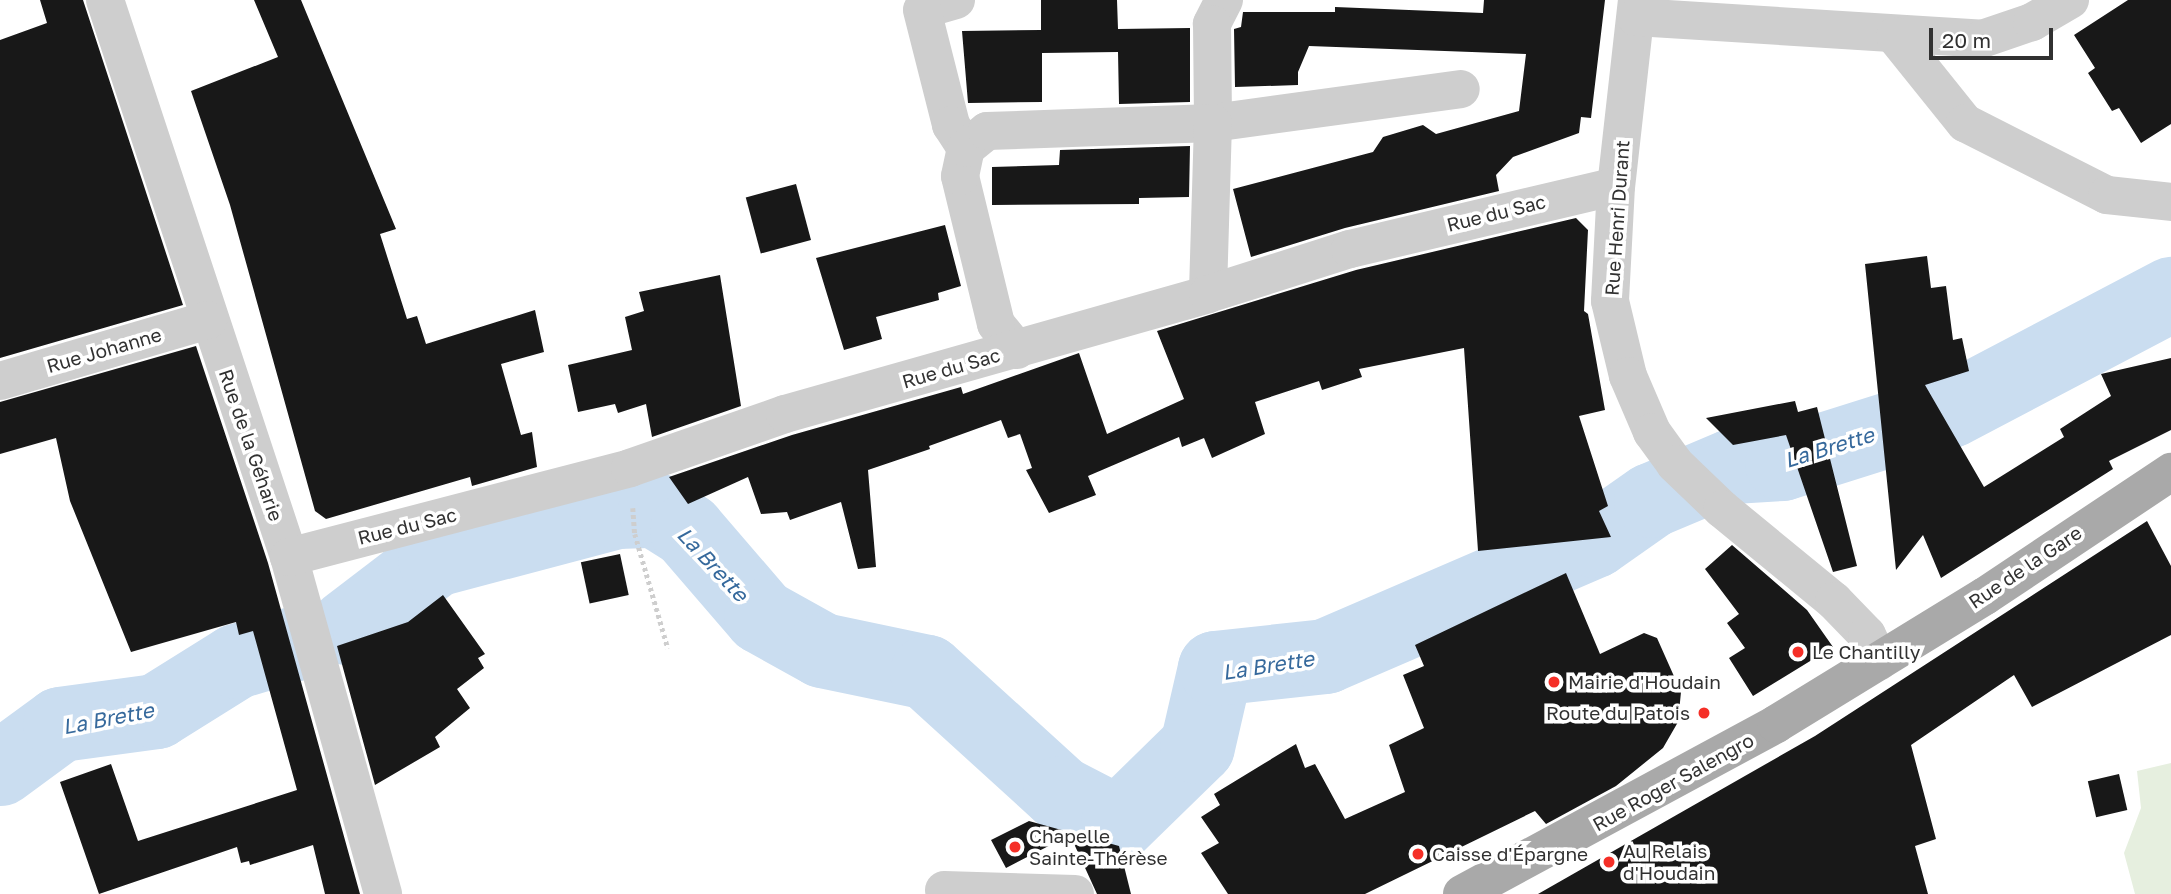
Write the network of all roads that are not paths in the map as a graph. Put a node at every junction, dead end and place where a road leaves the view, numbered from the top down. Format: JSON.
{"nodes":[{"id":1,"x":105,"y":0,"type":"edge"},
{"id":2,"x":956,"y":0,"type":"edge"},
{"id":3,"x":1224,"y":0,"type":"edge"},
{"id":4,"x":2070,"y":0,"type":"edge"},
{"id":5,"x":1636,"y":8,"type":"edge"},
{"id":6,"x":1895,"y":36,"type":"junction"},
{"id":7,"x":1461,"y":89,"type":"dead end"},
{"id":8,"x":1213,"y":123,"type":"junction"},
{"id":9,"x":966,"y":148,"type":"junction"},
{"id":10,"x":1616,"y":186,"type":"junction"},
{"id":11,"x":2171,"y":202,"type":"edge"},
{"id":12,"x":1208,"y":294,"type":"junction"},
{"id":13,"x":208,"y":320,"type":"junction"},
{"id":14,"x":1017,"y":350,"type":"junction"},
{"id":15,"x":0,"y":381,"type":"edge"},
{"id":16,"x":2171,"y":472,"type":"edge"},
{"id":17,"x":289,"y":556,"type":"junction"},
{"id":18,"x":1879,"y":661,"type":"junction"},
{"id":19,"x":944,"y":890,"type":"dead end"},
{"id":20,"x":1465,"y":893,"type":"edge"},
{"id":21,"x":383,"y":894,"type":"edge"},
{"id":22,"x":1075,"y":894,"type":"edge"}],
"edges":[{"from":1,"to":13,"type":"street","name":"Rue de la Géharie"},
{"from":2,"to":9,"type":"street"},
{"from":3,"to":8,"type":"street"},
{"from":4,"to":6,"type":"street"},
{"from":5,"to":6,"type":"street"},
{"from":5,"to":10,"type":"street","name":"Rue Henri Durant"},
{"from":6,"to":11,"type":"street"},
{"from":7,"to":8,"type":"street"},
{"from":8,"to":9,"type":"street"},
{"from":8,"to":12,"type":"street"},
{"from":9,"to":14,"type":"street"},
{"from":10,"to":12,"type":"street","name":"Rue du Sac"},
{"from":10,"to":18,"type":"street","name":"Rue Henri Durant"},
{"from":12,"to":14,"type":"street","name":"Rue du Sac"},
{"from":13,"to":15,"type":"street","name":"Rue Johanne"},
{"from":13,"to":17,"type":"street","name":"Rue de la Géharie"},
{"from":14,"to":17,"type":"street","name":"Rue du Sac"},
{"from":16,"to":18,"type":"main road","name":"Rue de la Gare"},
{"from":17,"to":21,"type":"street","name":"Rue de la Géharie"},
{"from":18,"to":20,"type":"main road","name":"Rue Roger Salengro"},
{"from":19,"to":22,"type":"street"}]}
